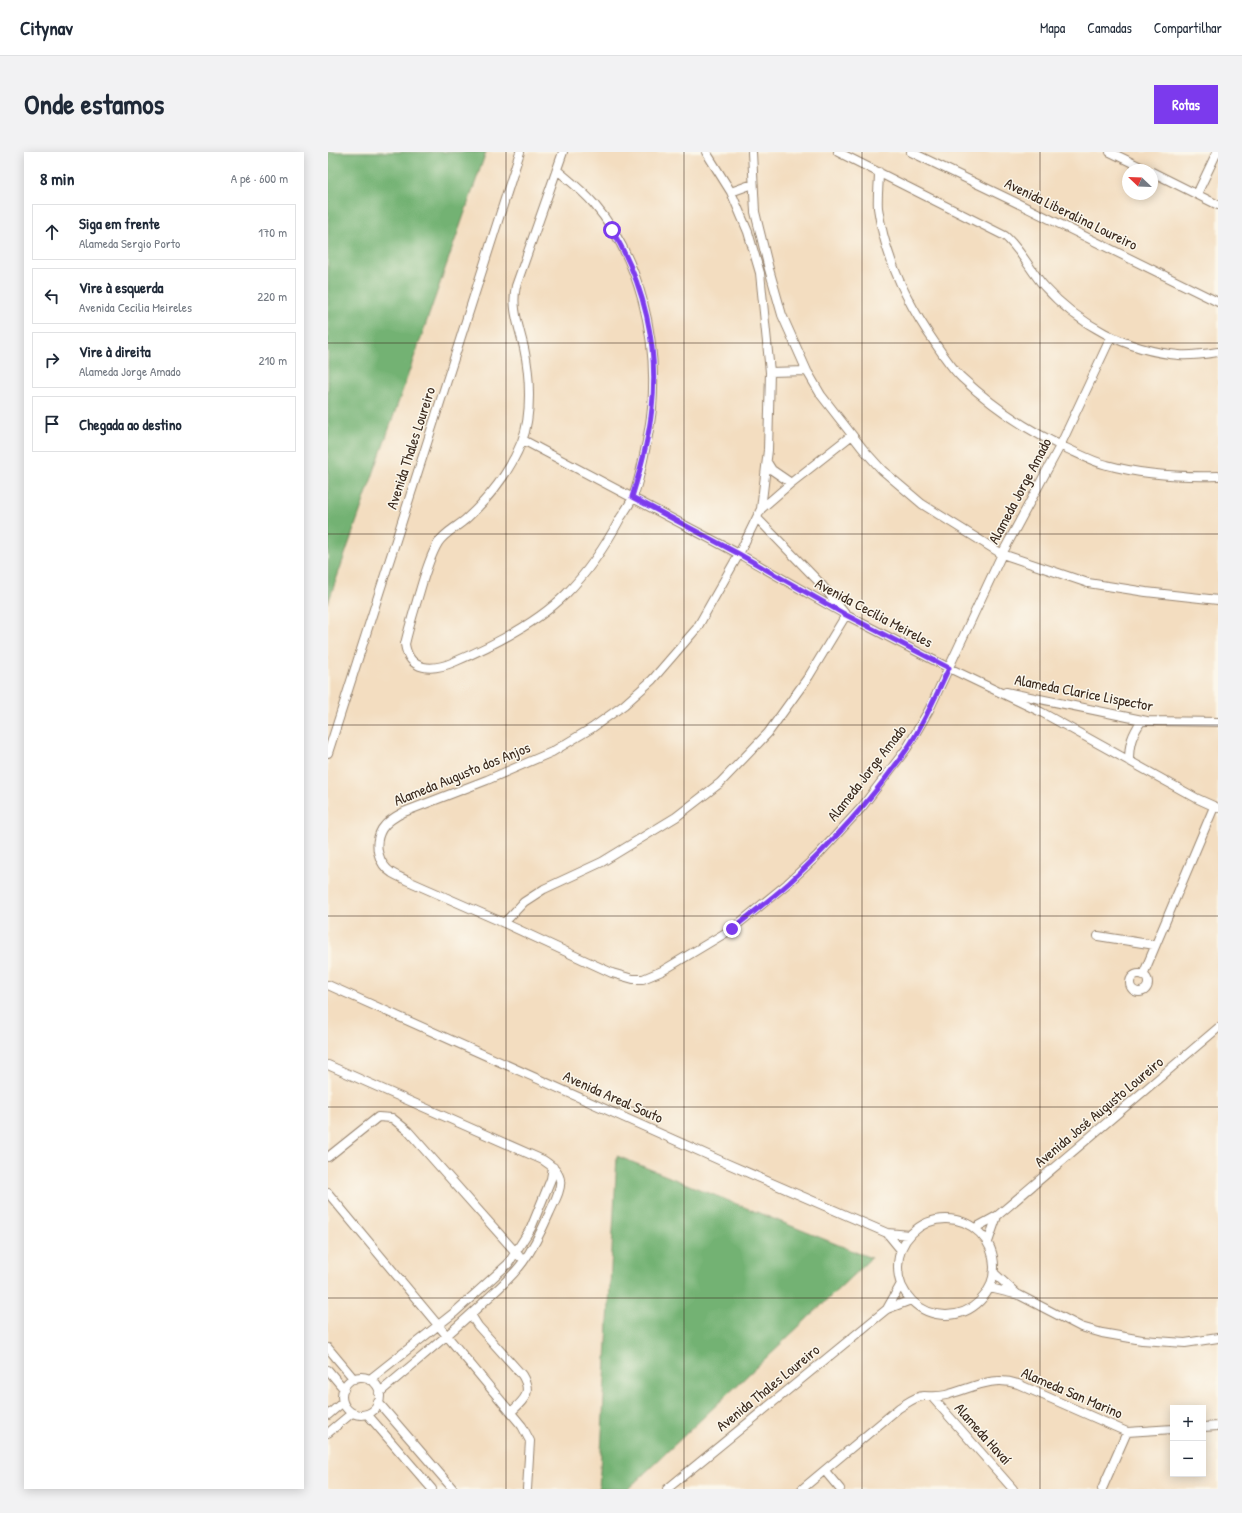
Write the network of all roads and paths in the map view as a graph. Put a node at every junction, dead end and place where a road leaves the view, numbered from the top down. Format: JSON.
{"nodes":[{"id":1,"x":520,"y":152,"type":"edge"},
{"id":2,"x":563,"y":152,"type":"edge"},
{"id":3,"x":706,"y":152,"type":"edge"},
{"id":4,"x":752,"y":152,"type":"edge"},
{"id":5,"x":838,"y":152,"type":"edge"},
{"id":6,"x":911,"y":152,"type":"edge"},
{"id":7,"x":1110,"y":152,"type":"edge"},
{"id":8,"x":1217,"y":152,"type":"edge"},
{"id":9,"x":1135,"y":164,"type":"edge"},
{"id":10,"x":557,"y":170,"type":"junction"},
{"id":11,"x":879,"y":172,"type":"junction"},
{"id":12,"x":1158,"y":175,"type":"edge"},
{"id":13,"x":753,"y":184,"type":"junction"},
{"id":14,"x":731,"y":192,"type":"junction"},
{"id":15,"x":1197,"y":194,"type":"junction"},
{"id":16,"x":1218,"y":204,"type":"edge"},
{"id":17,"x":756,"y":212,"type":"junction"},
{"id":18,"x":741,"y":217,"type":"junction"},
{"id":19,"x":1218,"y":302,"type":"edge"},
{"id":20,"x":1110,"y":337,"type":"junction"},
{"id":21,"x":1218,"y":352,"type":"edge"},
{"id":22,"x":807,"y":371,"type":"junction"},
{"id":23,"x":770,"y":372,"type":"junction"},
{"id":24,"x":852,"y":435,"type":"junction"},
{"id":25,"x":523,"y":440,"type":"junction"},
{"id":26,"x":1060,"y":446,"type":"junction"},
{"id":27,"x":767,"y":462,"type":"junction"},
{"id":28,"x":1218,"y":476,"type":"edge"},
{"id":29,"x":791,"y":483,"type":"junction"},
{"id":30,"x":632,"y":497,"type":"junction"},
{"id":31,"x":762,"y":509,"type":"junction"},
{"id":32,"x":756,"y":518,"type":"junction"},
{"id":33,"x":739,"y":554,"type":"junction"},
{"id":34,"x":1002,"y":554,"type":"junction"},
{"id":35,"x":1218,"y":600,"type":"edge"},
{"id":36,"x":846,"y":615,"type":"junction"},
{"id":37,"x":949,"y":668,"type":"junction"},
{"id":38,"x":994,"y":690,"type":"junction"},
{"id":39,"x":1142,"y":720,"type":"junction"},
{"id":40,"x":1218,"y":722,"type":"edge"},
{"id":41,"x":328,"y":753,"type":"edge"},
{"id":42,"x":1130,"y":761,"type":"junction"},
{"id":43,"x":1217,"y":809,"type":"edge"},
{"id":44,"x":504,"y":923,"type":"junction"},
{"id":45,"x":1098,"y":936,"type":"dead end"},
{"id":46,"x":1155,"y":945,"type":"junction"},
{"id":47,"x":1143,"y":975,"type":"dead end"},
{"id":48,"x":643,"y":979,"type":"joint"},
{"id":49,"x":328,"y":985,"type":"edge"},
{"id":50,"x":1218,"y":1028,"type":"edge"},
{"id":51,"x":328,"y":1065,"type":"edge"},
{"id":52,"x":328,"y":1157,"type":"edge"},
{"id":53,"x":553,"y":1167,"type":"junction"},
{"id":54,"x":328,"y":1193,"type":"edge"},
{"id":55,"x":997,"y":1216,"type":"junction"},
{"id":56,"x":975,"y":1228,"type":"junction"},
{"id":57,"x":887,"y":1233,"type":"junction"},
{"id":58,"x":910,"y":1235,"type":"junction"},
{"id":59,"x":988,"y":1242,"type":"junction"},
{"id":60,"x":901,"y":1250,"type":"junction"},
{"id":61,"x":516,"y":1253,"type":"junction"},
{"id":62,"x":523,"y":1261,"type":"junction"},
{"id":63,"x":994,"y":1273,"type":"junction"},
{"id":64,"x":901,"y":1284,"type":"junction"},
{"id":65,"x":990,"y":1288,"type":"junction"},
{"id":66,"x":1019,"y":1295,"type":"junction"},
{"id":67,"x":911,"y":1300,"type":"junction"},
{"id":68,"x":887,"y":1309,"type":"junction"},
{"id":69,"x":471,"y":1315,"type":"junction"},
{"id":70,"x":438,"y":1325,"type":"junction"},
{"id":71,"x":447,"y":1336,"type":"junction"},
{"id":72,"x":1218,"y":1338,"type":"edge"},
{"id":73,"x":328,"y":1348,"type":"edge"},
{"id":74,"x":328,"y":1370,"type":"edge"},
{"id":75,"x":354,"y":1379,"type":"junction"},
{"id":76,"x":369,"y":1380,"type":"junction"},
{"id":77,"x":344,"y":1389,"type":"junction"},
{"id":78,"x":379,"y":1393,"type":"junction"},
{"id":79,"x":932,"y":1397,"type":"junction"},
{"id":80,"x":343,"y":1402,"type":"junction"},
{"id":81,"x":378,"y":1402,"type":"junction"},
{"id":82,"x":511,"y":1412,"type":"junction"},
{"id":83,"x":352,"y":1413,"type":"junction"},
{"id":84,"x":367,"y":1414,"type":"junction"},
{"id":85,"x":328,"y":1415,"type":"edge"},
{"id":86,"x":1218,"y":1426,"type":"edge"},
{"id":87,"x":1206,"y":1427,"type":"edge"},
{"id":88,"x":1170,"y":1429,"type":"edge"},
{"id":89,"x":1127,"y":1432,"type":"junction"},
{"id":90,"x":328,"y":1433,"type":"edge"},
{"id":91,"x":825,"y":1470,"type":"junction"},
{"id":92,"x":432,"y":1489,"type":"edge"},
{"id":93,"x":454,"y":1489,"type":"edge"},
{"id":94,"x":527,"y":1489,"type":"edge"},
{"id":95,"x":667,"y":1489,"type":"edge"},
{"id":96,"x":802,"y":1489,"type":"edge"},
{"id":97,"x":840,"y":1489,"type":"edge"},
{"id":98,"x":1013,"y":1489,"type":"edge"},
{"id":99,"x":1102,"y":1489,"type":"edge"}],
"edges":[{"from":1,"to":41,"type":"street","name":"Avenida Thales Loureiro"},
{"from":2,"to":10,"type":"street"},
{"from":3,"to":14,"type":"street","name":"Alameda Augusto dos Anjos"},
{"from":4,"to":13,"type":"street"},
{"from":5,"to":11,"type":"street"},
{"from":6,"to":19,"type":"street","name":"Avenida Liberalina Loureiro"},
{"from":7,"to":9,"type":"street"},
{"from":8,"to":15,"type":"street"},
{"from":10,"to":25,"type":"street"},
{"from":10,"to":30,"type":"street"},
{"from":11,"to":20,"type":"street"},
{"from":11,"to":26,"type":"street"},
{"from":12,"to":15,"type":"street"},
{"from":13,"to":14,"type":"street"},
{"from":13,"to":17,"type":"street"},
{"from":14,"to":18,"type":"street","name":"Alameda Augusto dos Anjos"},
{"from":15,"to":16,"type":"street"},
{"from":17,"to":18,"type":"street"},
{"from":17,"to":22,"type":"street"},
{"from":18,"to":23,"type":"street","name":"Alameda Augusto dos Anjos"},
{"from":20,"to":21,"type":"street"},
{"from":20,"to":26,"type":"street","name":"Alameda Jorge Amado"},
{"from":22,"to":23,"type":"street"},
{"from":22,"to":24,"type":"street"},
{"from":23,"to":27,"type":"street","name":"Alameda Augusto dos Anjos"},
{"from":24,"to":29,"type":"street","name":"Alameda Augusto dos Anjos"},
{"from":24,"to":34,"type":"street"},
{"from":25,"to":30,"type":"street","name":"Avenida Cecilia Meireles"},
{"from":25,"to":30,"type":"street"},
{"from":26,"to":28,"type":"street"},
{"from":26,"to":34,"type":"street","name":"Alameda Jorge Amado"},
{"from":27,"to":29,"type":"street"},
{"from":27,"to":31,"type":"street","name":"Alameda Augusto dos Anjos"},
{"from":29,"to":31,"type":"street","name":"Alameda Augusto dos Anjos"},
{"from":30,"to":33,"type":"street","name":"Avenida Cecilia Meireles"},
{"from":31,"to":32,"type":"street","name":"Alameda Augusto dos Anjos"},
{"from":32,"to":33,"type":"street","name":"Alameda Augusto dos Anjos"},
{"from":32,"to":36,"type":"street"},
{"from":33,"to":36,"type":"street","name":"Avenida Cecilia Meireles"},
{"from":33,"to":44,"type":"street","name":"Alameda Augusto dos Anjos"},
{"from":34,"to":35,"type":"street"},
{"from":34,"to":37,"type":"street","name":"Alameda Jorge Amado"},
{"from":36,"to":37,"type":"street","name":"Avenida Cecilia Meireles"},
{"from":36,"to":44,"type":"street"},
{"from":37,"to":38,"type":"street","name":"Avenida Cecilia Meireles"},
{"from":37,"to":48,"type":"street","name":"Alameda Jorge Amado"},
{"from":38,"to":39,"type":"street","name":"Alameda Clarice Lispector"},
{"from":38,"to":42,"type":"street","name":"Avenida Cecilia Meireles"},
{"from":39,"to":40,"type":"street","name":"Alameda Clarice Lispector"},
{"from":39,"to":42,"type":"street"},
{"from":42,"to":43,"type":"street","name":"Avenida Cecilia Meireles"},
{"from":43,"to":46,"type":"street"},
{"from":44,"to":48,"type":"street","name":"Alameda Augusto dos Anjos"},
{"from":45,"to":46,"type":"street"},
{"from":46,"to":47,"type":"street"},
{"from":49,"to":57,"type":"street","name":"Avenida Areal Souto"},
{"from":50,"to":55,"type":"street","name":"Avenida José Augusto Loureiro"},
{"from":51,"to":53,"type":"street"},
{"from":52,"to":61,"type":"street"},
{"from":53,"to":61,"type":"street"},
{"from":53,"to":62,"type":"street"},
{"from":54,"to":70,"type":"street"},
{"from":55,"to":56,"type":"street","name":"Avenida José Augusto Loureiro"},
{"from":55,"to":59,"type":"street"},
{"from":56,"to":58,"type":"street"},
{"from":56,"to":59,"type":"street"},
{"from":57,"to":58,"type":"street","name":"Avenida Areal Souto"},
{"from":57,"to":60,"type":"street","name":"Avenida Areal Souto"},
{"from":58,"to":60,"type":"street"},
{"from":59,"to":63,"type":"street"},
{"from":60,"to":64,"type":"street"},
{"from":61,"to":62,"type":"street"},
{"from":61,"to":70,"type":"street"},
{"from":62,"to":69,"type":"street"},
{"from":63,"to":65,"type":"street"},
{"from":63,"to":66,"type":"street"},
{"from":64,"to":67,"type":"street"},
{"from":64,"to":68,"type":"street","name":"Avenida Thales Loureiro"},
{"from":65,"to":66,"type":"street"},
{"from":65,"to":67,"type":"street"},
{"from":66,"to":72,"type":"street"},
{"from":67,"to":68,"type":"street","name":"Avenida Thales Loureiro"},
{"from":68,"to":95,"type":"street","name":"Avenida Thales Loureiro"},
{"from":69,"to":71,"type":"street"},
{"from":69,"to":82,"type":"street"},
{"from":70,"to":71,"type":"street"},
{"from":70,"to":76,"type":"street"},
{"from":71,"to":78,"type":"street"},
{"from":71,"to":82,"type":"street"},
{"from":73,"to":75,"type":"street"},
{"from":74,"to":77,"type":"street"},
{"from":75,"to":76,"type":"street"},
{"from":75,"to":77,"type":"street"},
{"from":76,"to":78,"type":"street"},
{"from":77,"to":80,"type":"street"},
{"from":78,"to":81,"type":"street"},
{"from":79,"to":89,"type":"street","name":"Alameda San Marino"},
{"from":79,"to":91,"type":"street","name":"Alameda San Marino"},
{"from":79,"to":98,"type":"street","name":"Alameda Havaí"},
{"from":80,"to":83,"type":"street"},
{"from":80,"to":85,"type":"street"},
{"from":81,"to":84,"type":"street"},
{"from":81,"to":93,"type":"street"},
{"from":82,"to":94,"type":"street"},
{"from":83,"to":84,"type":"street"},
{"from":83,"to":90,"type":"street"},
{"from":84,"to":92,"type":"street"},
{"from":86,"to":87,"type":"street"},
{"from":88,"to":89,"type":"street","name":"Alameda San Marino"},
{"from":89,"to":99,"type":"street"},
{"from":91,"to":96,"type":"street","name":"Alameda San Marino"},
{"from":91,"to":97,"type":"street"}]}
